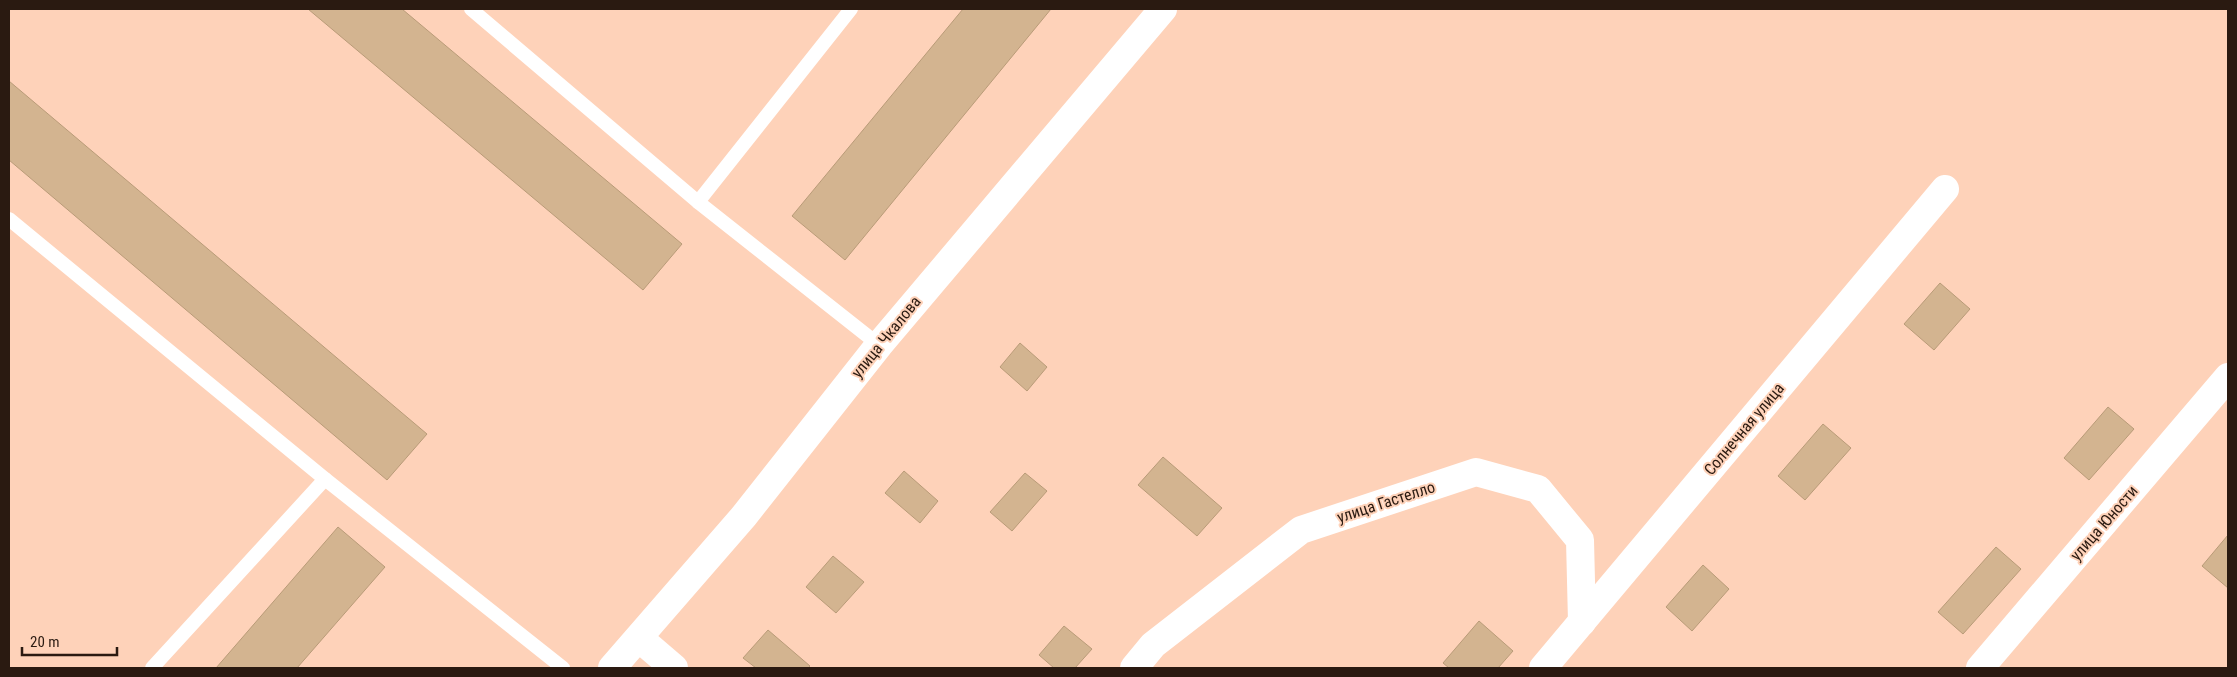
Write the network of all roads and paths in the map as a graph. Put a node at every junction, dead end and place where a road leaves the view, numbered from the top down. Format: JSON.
{"nodes":[{"id":1,"x":471,"y":9,"type":"edge"},
{"id":2,"x":851,"y":9,"type":"edge"},
{"id":3,"x":1163,"y":9,"type":"edge"},
{"id":4,"x":1945,"y":189,"type":"dead end"},
{"id":5,"x":698,"y":202,"type":"junction"},
{"id":6,"x":9,"y":219,"type":"edge"},
{"id":7,"x":879,"y":345,"type":"junction"},
{"id":8,"x":2228,"y":377,"type":"edge"},
{"id":9,"x":325,"y":479,"type":"junction"},
{"id":10,"x":1582,"y":622,"type":"junction"},
{"id":11,"x":639,"y":638,"type":"junction"},
{"id":12,"x":152,"y":668,"type":"edge"},
{"id":13,"x":563,"y":668,"type":"edge"},
{"id":14,"x":612,"y":668,"type":"edge"},
{"id":15,"x":674,"y":668,"type":"edge"},
{"id":16,"x":1134,"y":668,"type":"edge"},
{"id":17,"x":1543,"y":668,"type":"edge"},
{"id":18,"x":1980,"y":668,"type":"edge"}],
"edges":[{"from":1,"to":5,"type":"lane"},
{"from":2,"to":5,"type":"lane"},
{"from":3,"to":7,"type":"street","name":"улица Чкалова"},
{"from":4,"to":10,"type":"street","name":"Солнечная улица"},
{"from":5,"to":7,"type":"lane"},
{"from":6,"to":9,"type":"lane"},
{"from":7,"to":11,"type":"street","name":"улица Чкалова"},
{"from":8,"to":18,"type":"street","name":"улица Юности"},
{"from":9,"to":12,"type":"lane"},
{"from":9,"to":13,"type":"lane"},
{"from":10,"to":16,"type":"street","name":"улица Гастелло"},
{"from":10,"to":17,"type":"street","name":"Солнечная улица"},
{"from":11,"to":14,"type":"street","name":"улица Чкалова"},
{"from":11,"to":15,"type":"street"}]}
